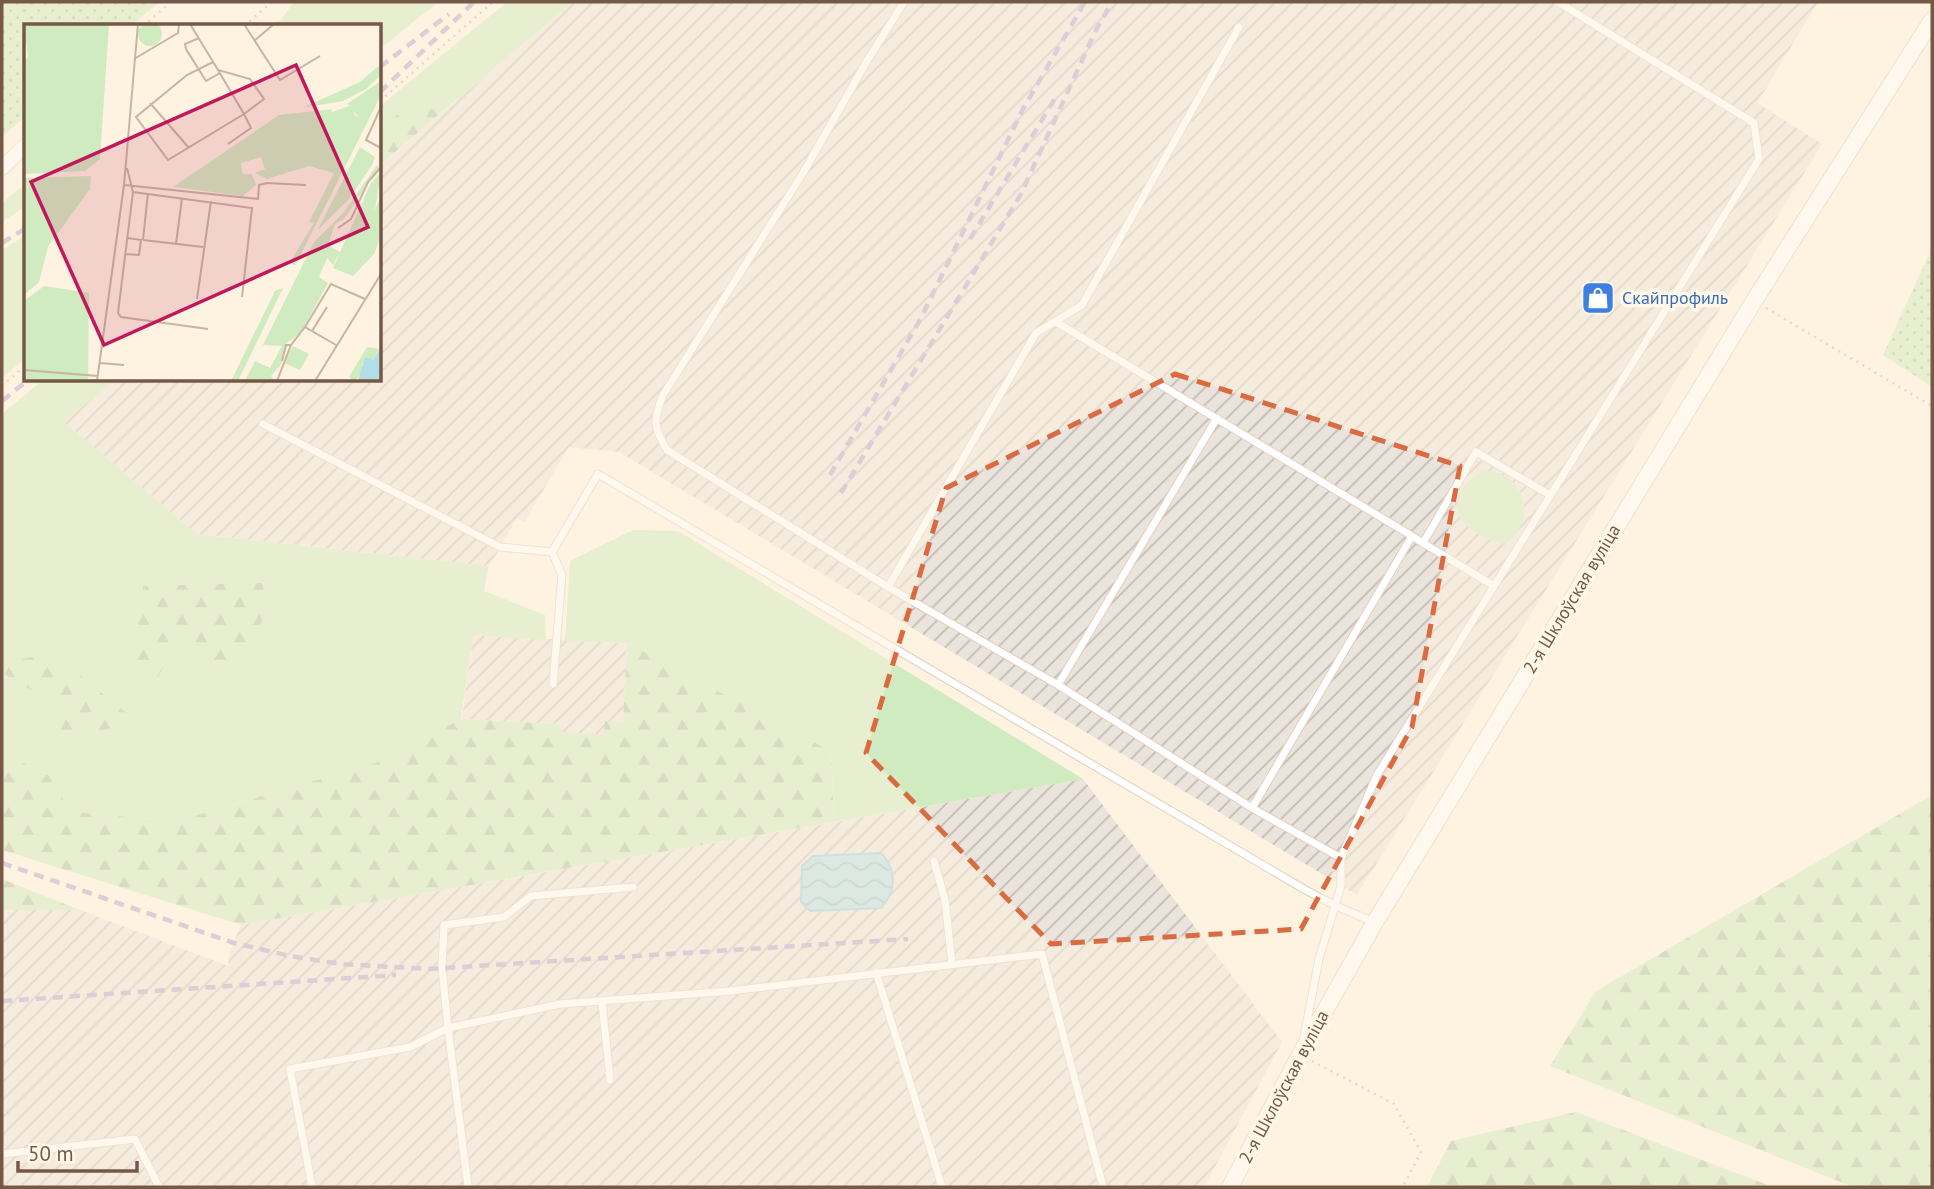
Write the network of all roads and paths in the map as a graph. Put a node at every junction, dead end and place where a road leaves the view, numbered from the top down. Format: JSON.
{"nodes":[{"id":1,"x":171,"y":2,"type":"edge"},
{"id":2,"x":272,"y":2,"type":"edge"},
{"id":3,"x":493,"y":2,"type":"edge"},
{"id":4,"x":904,"y":2,"type":"edge"},
{"id":5,"x":1558,"y":2,"type":"edge"},
{"id":6,"x":1932,"y":20,"type":"edge"},
{"id":7,"x":145,"y":24,"type":"edge"},
{"id":8,"x":246,"y":24,"type":"edge"},
{"id":9,"x":1239,"y":27,"type":"dead end"},
{"id":10,"x":382,"y":99,"type":"edge"},
{"id":11,"x":24,"y":147,"type":"edge"},
{"id":12,"x":2,"y":168,"type":"edge"},
{"id":13,"x":1754,"y":301,"type":"junction"},
{"id":14,"x":1056,"y":321,"type":"junction"},
{"id":15,"x":24,"y":367,"type":"edge"},
{"id":16,"x":2,"y":386,"type":"edge"},
{"id":17,"x":1932,"y":406,"type":"edge"},
{"id":18,"x":1217,"y":418,"type":"junction"},
{"id":19,"x":263,"y":424,"type":"dead end"},
{"id":20,"x":1550,"y":495,"type":"junction"},
{"id":21,"x":1412,"y":536,"type":"junction"},
{"id":22,"x":1423,"y":543,"type":"junction"},
{"id":23,"x":552,"y":552,"type":"junction"},
{"id":24,"x":1494,"y":586,"type":"junction"},
{"id":25,"x":888,"y":587,"type":"junction"},
{"id":26,"x":553,"y":684,"type":"dead end"},
{"id":27,"x":1058,"y":685,"type":"junction"},
{"id":28,"x":1252,"y":808,"type":"junction"},
{"id":29,"x":1341,"y":858,"type":"junction"},
{"id":30,"x":934,"y":861,"type":"dead end"},
{"id":31,"x":633,"y":887,"type":"dead end"},
{"id":32,"x":1336,"y":906,"type":"junction"},
{"id":33,"x":1375,"y":922,"type":"junction"},
{"id":34,"x":952,"y":964,"type":"junction"},
{"id":35,"x":876,"y":972,"type":"junction"},
{"id":36,"x":602,"y":1001,"type":"junction"},
{"id":37,"x":448,"y":1028,"type":"junction"},
{"id":38,"x":1300,"y":1055,"type":"junction"},
{"id":39,"x":610,"y":1080,"type":"dead end"},
{"id":40,"x":2,"y":1154,"type":"edge"},
{"id":41,"x":159,"y":1187,"type":"edge"},
{"id":42,"x":312,"y":1187,"type":"edge"},
{"id":43,"x":468,"y":1187,"type":"edge"},
{"id":44,"x":942,"y":1187,"type":"edge"},
{"id":45,"x":1103,"y":1187,"type":"edge"},
{"id":46,"x":1230,"y":1187,"type":"edge"},
{"id":47,"x":1403,"y":1187,"type":"edge"}],
"edges":[{"from":1,"to":7,"type":"path"},
{"from":2,"to":8,"type":"path"},
{"from":3,"to":10,"type":"path"},
{"from":4,"to":25,"type":"lane"},
{"from":5,"to":20,"type":"lane"},
{"from":6,"to":13,"type":"street","name":"2-я Шклоўская вуліца"},
{"from":9,"to":14,"type":"lane"},
{"from":11,"to":12,"type":"street"},
{"from":13,"to":17,"type":"path"},
{"from":13,"to":33,"type":"street","name":"2-я Шклоўская вуліца"},
{"from":14,"to":18,"type":"lane"},
{"from":14,"to":25,"type":"lane"},
{"from":15,"to":16,"type":"path"},
{"from":18,"to":21,"type":"lane"},
{"from":18,"to":27,"type":"lane"},
{"from":19,"to":23,"type":"lane"},
{"from":20,"to":22,"type":"lane"},
{"from":20,"to":24,"type":"lane"},
{"from":21,"to":22,"type":"lane"},
{"from":21,"to":28,"type":"lane"},
{"from":22,"to":24,"type":"lane"},
{"from":23,"to":26,"type":"lane"},
{"from":23,"to":32,"type":"lane"},
{"from":24,"to":29,"type":"lane"},
{"from":25,"to":27,"type":"lane"},
{"from":27,"to":28,"type":"lane"},
{"from":28,"to":29,"type":"lane"},
{"from":29,"to":32,"type":"lane"},
{"from":30,"to":34,"type":"lane"},
{"from":31,"to":37,"type":"lane"},
{"from":32,"to":33,"type":"lane"},
{"from":32,"to":38,"type":"lane"},
{"from":33,"to":38,"type":"street","name":"2-я Шклоўская вуліца"},
{"from":34,"to":35,"type":"lane"},
{"from":34,"to":45,"type":"lane"},
{"from":35,"to":36,"type":"lane"},
{"from":35,"to":44,"type":"lane"},
{"from":36,"to":37,"type":"lane"},
{"from":36,"to":39,"type":"lane"},
{"from":37,"to":42,"type":"lane"},
{"from":37,"to":43,"type":"lane"},
{"from":38,"to":46,"type":"street","name":"2-я Шклоўская вуліца"},
{"from":38,"to":47,"type":"path"},
{"from":40,"to":41,"type":"lane"}]}
